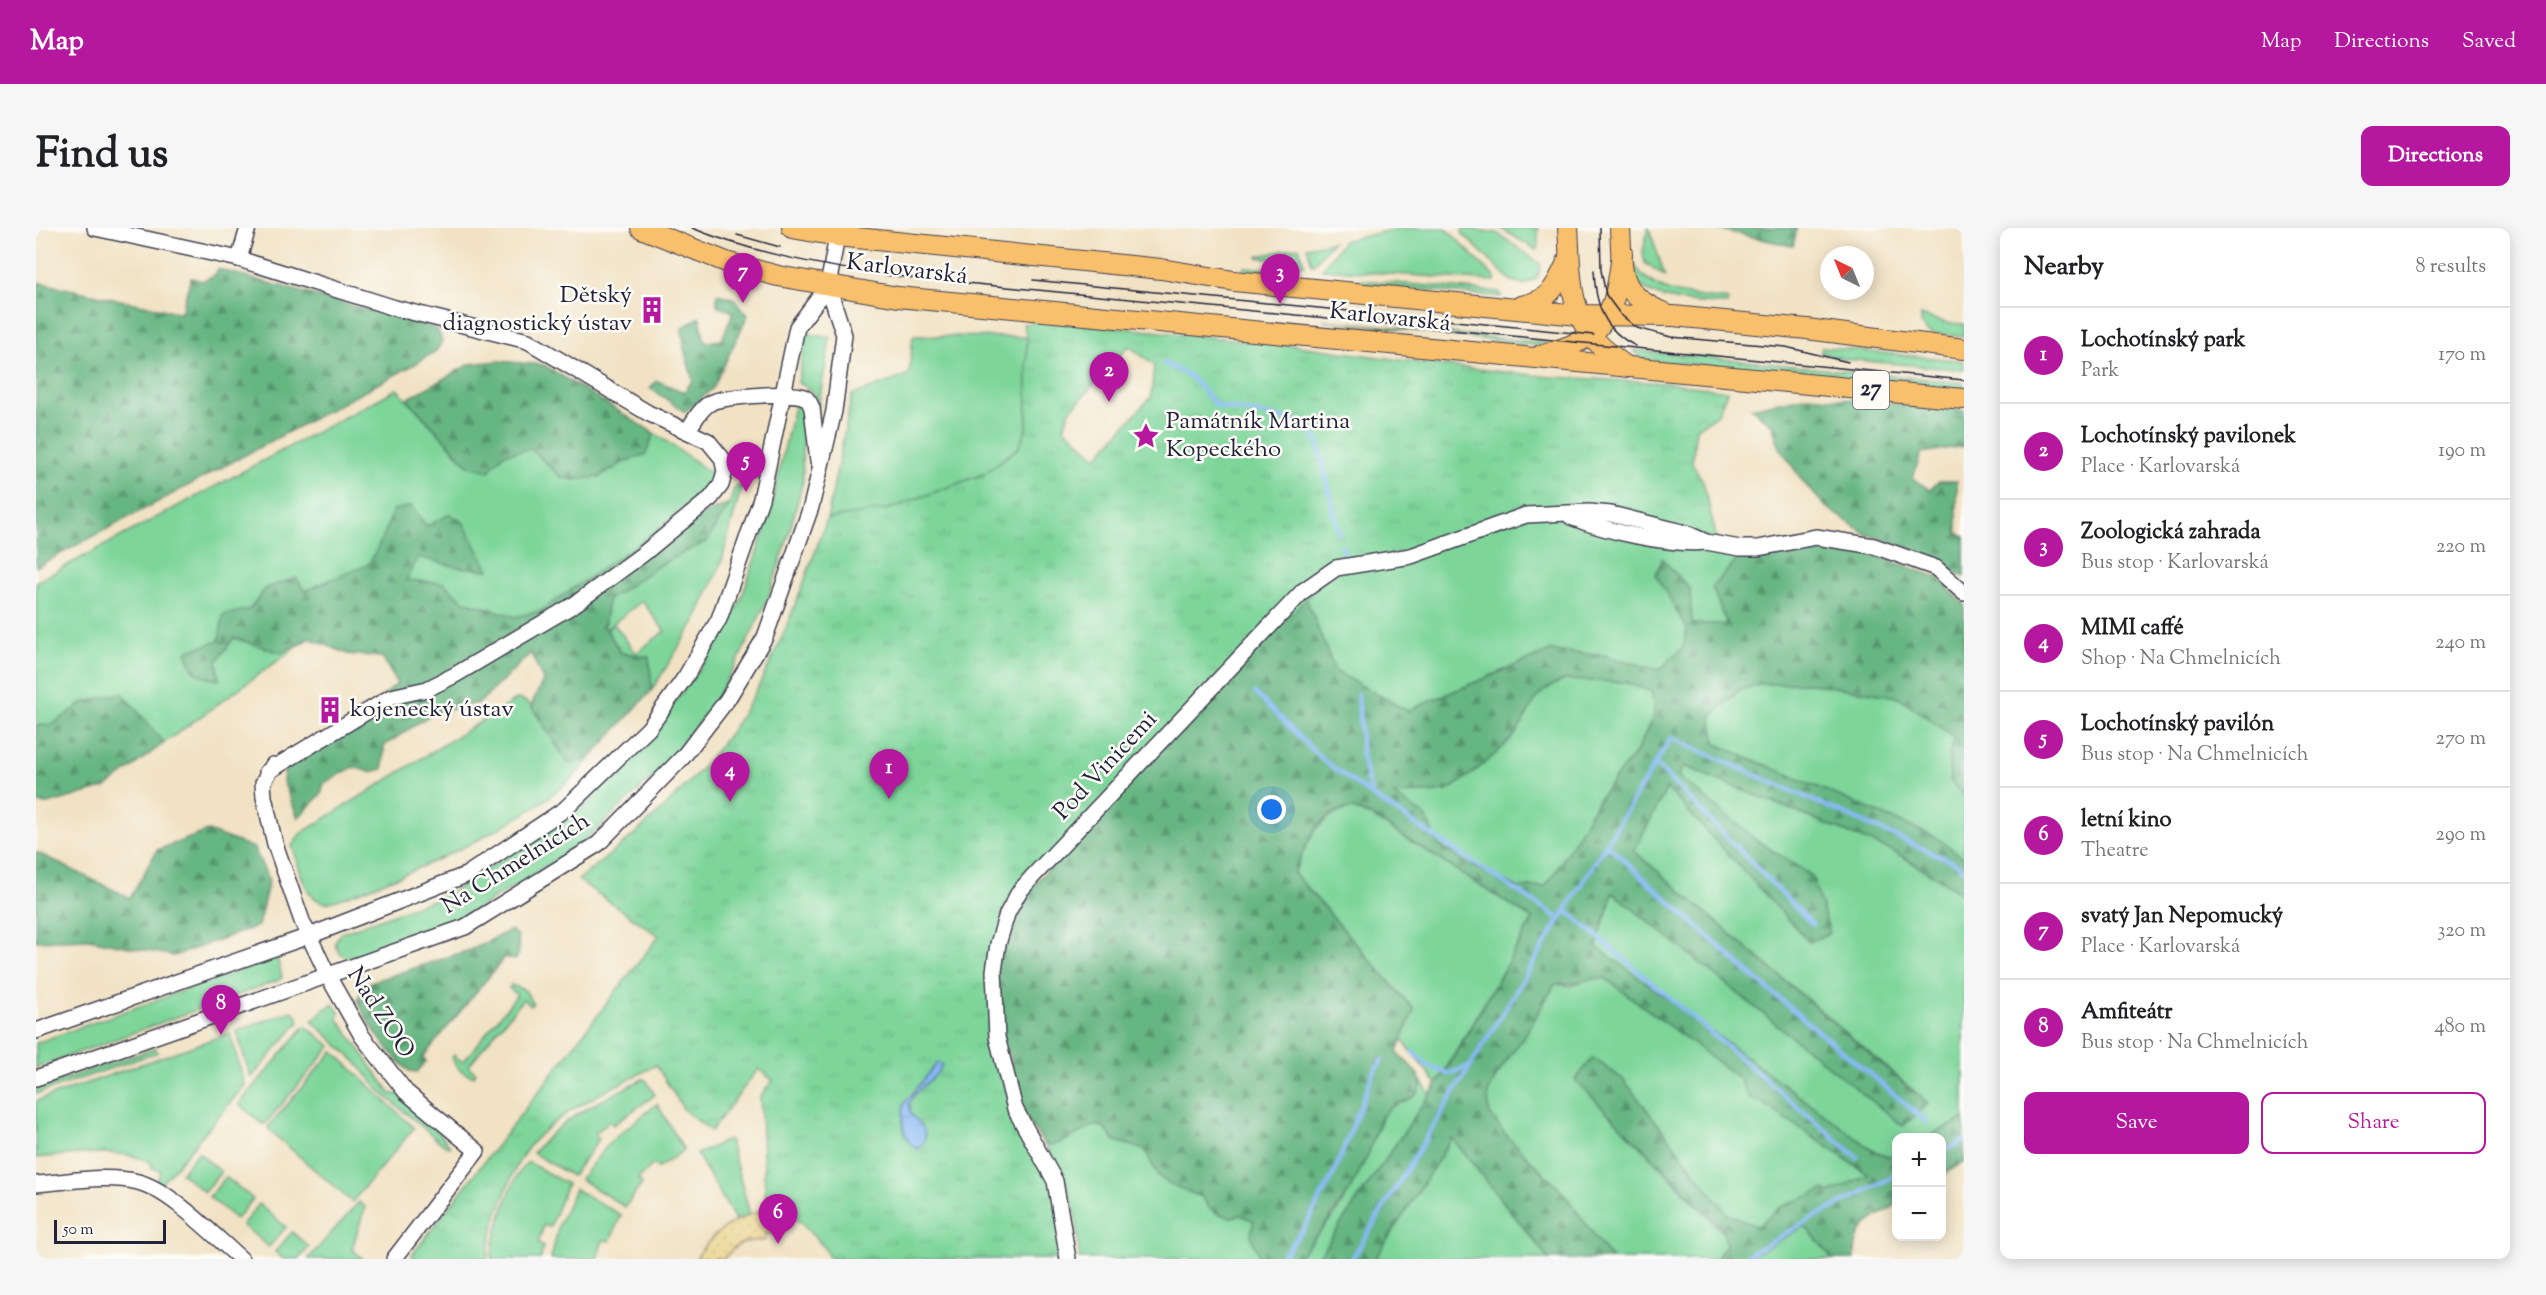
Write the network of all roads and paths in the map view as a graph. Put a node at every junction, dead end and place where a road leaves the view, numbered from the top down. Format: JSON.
{"nodes":[{"id":1,"x":94,"y":228,"type":"edge"},
{"id":2,"x":248,"y":228,"type":"edge"},
{"id":3,"x":641,"y":228,"type":"edge"},
{"id":4,"x":792,"y":228,"type":"edge"},
{"id":5,"x":1568,"y":228,"type":"edge"},
{"id":6,"x":1620,"y":228,"type":"edge"},
{"id":7,"x":837,"y":236,"type":"junction"},
{"id":8,"x":1622,"y":254,"type":"junction"},
{"id":9,"x":1570,"y":256,"type":"junction"},
{"id":10,"x":238,"y":259,"type":"junction"},
{"id":11,"x":828,"y":286,"type":"junction"},
{"id":12,"x":1506,"y":308,"type":"junction"},
{"id":13,"x":1617,"y":314,"type":"junction"},
{"id":14,"x":1578,"y":315,"type":"junction"},
{"id":15,"x":1673,"y":316,"type":"junction"},
{"id":16,"x":1591,"y":335,"type":"junction"},
{"id":17,"x":1964,"y":349,"type":"edge"},
{"id":18,"x":1531,"y":358,"type":"junction"},
{"id":19,"x":1627,"y":367,"type":"junction"},
{"id":20,"x":782,"y":395,"type":"junction"},
{"id":21,"x":1964,"y":399,"type":"edge"},
{"id":22,"x":688,"y":430,"type":"junction"},
{"id":23,"x":819,"y":474,"type":"junction"},
{"id":24,"x":1964,"y":593,"type":"edge"},
{"id":25,"x":289,"y":748,"type":"dead end"},
{"id":26,"x":267,"y":772,"type":"junction"},
{"id":27,"x":309,"y":936,"type":"junction"},
{"id":28,"x":328,"y":976,"type":"junction"},
{"id":29,"x":36,"y":1031,"type":"edge"},
{"id":30,"x":36,"y":1078,"type":"edge"},
{"id":31,"x":36,"y":1184,"type":"edge"},
{"id":32,"x":241,"y":1259,"type":"edge"},
{"id":33,"x":394,"y":1259,"type":"edge"},
{"id":34,"x":1068,"y":1259,"type":"edge"}],
"edges":[{"from":1,"to":10,"type":"street"},
{"from":2,"to":10,"type":"street"},
{"from":3,"to":11,"type":"main road","name":"Karlovarská"},
{"from":4,"to":7,"type":"main road","name":"Karlovarská"},
{"from":5,"to":9,"type":"main road"},
{"from":6,"to":8,"type":"main road"},
{"from":7,"to":11,"type":"street","name":"Na Chmelnicích"},
{"from":7,"to":12,"type":"main road","name":"Karlovarská"},
{"from":8,"to":13,"type":"main road"},
{"from":8,"to":15,"type":"main road","name":"Karlovarská"},
{"from":9,"to":12,"type":"main road"},
{"from":9,"to":14,"type":"main road"},
{"from":10,"to":22,"type":"street"},
{"from":11,"to":18,"type":"main road","name":"Karlovarská"},
{"from":11,"to":20,"type":"street","name":"Na Chmelnicích"},
{"from":11,"to":23,"type":"street","name":"Na Chmelnicích"},
{"from":12,"to":14,"type":"main road","name":"Karlovarská"},
{"from":13,"to":14,"type":"main road","name":"Karlovarská"},
{"from":13,"to":15,"type":"main road","name":"Karlovarská","number":"27"},
{"from":13,"to":16,"type":"main road"},
{"from":14,"to":16,"type":"main road"},
{"from":15,"to":17,"type":"main road","name":"Karlovarská","number":"27"},
{"from":16,"to":18,"type":"main road"},
{"from":16,"to":19,"type":"main road"},
{"from":18,"to":19,"type":"main road","name":"Karlovarská"},
{"from":19,"to":21,"type":"main road","name":"Karlovarská","number":"27"},
{"from":20,"to":22,"type":"street"},
{"from":20,"to":23,"type":"street"},
{"from":20,"to":27,"type":"street","name":"Na Chmelnicích"},
{"from":22,"to":26,"type":"street"},
{"from":23,"to":28,"type":"street","name":"Na Chmelnicích"},
{"from":24,"to":34,"type":"street","name":"Pod Vinicemi"},
{"from":25,"to":26,"type":"street"},
{"from":26,"to":27,"type":"street","name":"Nad ZOO"},
{"from":27,"to":28,"type":"street","name":"Nad ZOO"},
{"from":27,"to":29,"type":"street","name":"Na Chmelnicích"},
{"from":28,"to":30,"type":"street","name":"Na Chmelnicích"},
{"from":28,"to":33,"type":"street","name":"Nad ZOO"},
{"from":31,"to":32,"type":"street"}]}
